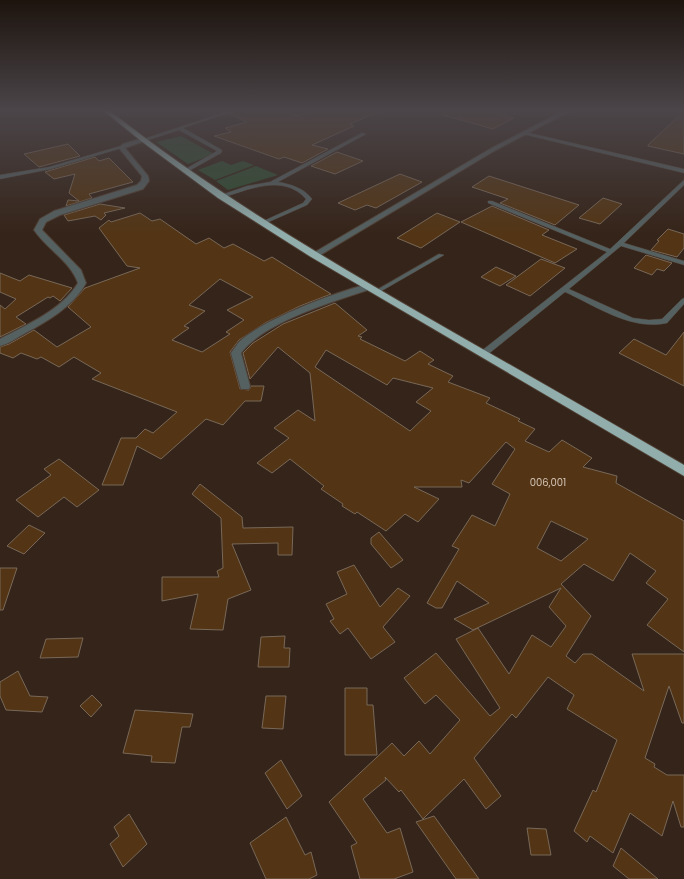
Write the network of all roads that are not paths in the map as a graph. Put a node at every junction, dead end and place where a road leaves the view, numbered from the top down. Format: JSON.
{"nodes":[{"id":1,"x":105,"y":152,"type":"edge"},
{"id":2,"x":124,"y":152,"type":"edge"},
{"id":3,"x":159,"y":152,"type":"edge"},
{"id":4,"x":219,"y":152,"type":"edge"},
{"id":5,"x":330,"y":152,"type":"edge"},
{"id":6,"x":489,"y":152,"type":"edge"},
{"id":7,"x":606,"y":152,"type":"edge"},
{"id":8,"x":684,"y":170,"type":"edge"},
{"id":9,"x":185,"y":171,"type":"junction"},
{"id":10,"x":0,"y":177,"type":"edge"},
{"id":11,"x":684,"y":182,"type":"edge"},
{"id":12,"x":272,"y":183,"type":"junction"},
{"id":13,"x":221,"y":196,"type":"junction"},
{"id":14,"x":490,"y":202,"type":"dead end"},
{"id":15,"x":262,"y":223,"type":"junction"},
{"id":16,"x":621,"y":244,"type":"junction"},
{"id":17,"x":611,"y":252,"type":"junction"},
{"id":18,"x":314,"y":255,"type":"junction"},
{"id":19,"x":441,"y":255,"type":"dead end"},
{"id":20,"x":684,"y":264,"type":"edge"},
{"id":21,"x":372,"y":289,"type":"junction"},
{"id":22,"x":565,"y":289,"type":"junction"},
{"id":23,"x":684,"y":300,"type":"edge"},
{"id":24,"x":0,"y":342,"type":"edge"},
{"id":25,"x":483,"y":354,"type":"junction"},
{"id":26,"x":245,"y":386,"type":"dead end"},
{"id":27,"x":684,"y":472,"type":"edge"}],
"edges":[{"from":1,"to":10,"type":"lane"},
{"from":2,"to":24,"type":"street"},
{"from":3,"to":9,"type":"highway"},
{"from":4,"to":9,"type":"lane"},
{"from":5,"to":12,"type":"lane"},
{"from":6,"to":18,"type":"street"},
{"from":7,"to":8,"type":"lane"},
{"from":9,"to":13,"type":"highway"},
{"from":11,"to":16,"type":"lane"},
{"from":12,"to":13,"type":"lane"},
{"from":12,"to":15,"type":"lane"},
{"from":13,"to":15,"type":"highway"},
{"from":14,"to":17,"type":"lane"},
{"from":15,"to":18,"type":"highway"},
{"from":16,"to":17,"type":"lane"},
{"from":16,"to":20,"type":"lane"},
{"from":17,"to":22,"type":"lane"},
{"from":18,"to":21,"type":"highway"},
{"from":19,"to":21,"type":"lane"},
{"from":21,"to":25,"type":"highway"},
{"from":21,"to":26,"type":"street"},
{"from":22,"to":23,"type":"lane"},
{"from":22,"to":25,"type":"lane"},
{"from":25,"to":27,"type":"highway"}]}
